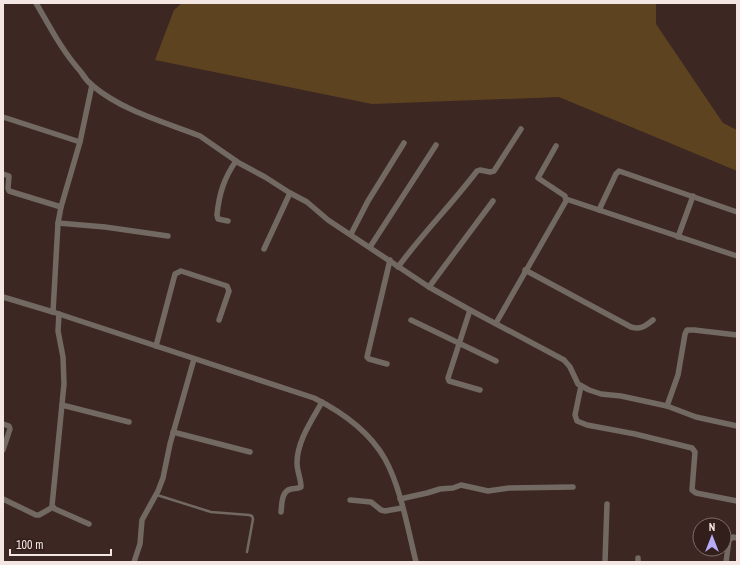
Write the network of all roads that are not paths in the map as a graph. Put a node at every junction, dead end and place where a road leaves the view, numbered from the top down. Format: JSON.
{"nodes":[{"id":1,"x":36,"y":3,"type":"edge"},
{"id":2,"x":92,"y":85,"type":"junction"},
{"id":3,"x":3,"y":117,"type":"edge"},
{"id":4,"x":520,"y":129,"type":"dead end"},
{"id":5,"x":80,"y":142,"type":"junction"},
{"id":6,"x":404,"y":143,"type":"dead end"},
{"id":7,"x":436,"y":145,"type":"dead end"},
{"id":8,"x":556,"y":146,"type":"dead end"},
{"id":9,"x":236,"y":161,"type":"junction"},
{"id":10,"x":3,"y":174,"type":"edge"},
{"id":11,"x":290,"y":193,"type":"junction"},
{"id":12,"x":693,"y":196,"type":"junction"},
{"id":13,"x":566,"y":199,"type":"junction"},
{"id":14,"x":492,"y":201,"type":"dead end"},
{"id":15,"x":61,"y":207,"type":"junction"},
{"id":16,"x":599,"y":210,"type":"junction"},
{"id":17,"x":737,"y":212,"type":"edge"},
{"id":18,"x":228,"y":221,"type":"dead end"},
{"id":19,"x":58,"y":222,"type":"junction"},
{"id":20,"x":351,"y":234,"type":"junction"},
{"id":21,"x":168,"y":236,"type":"dead end"},
{"id":22,"x":678,"y":237,"type":"junction"},
{"id":23,"x":370,"y":247,"type":"junction"},
{"id":24,"x":264,"y":250,"type":"dead end"},
{"id":25,"x":737,"y":256,"type":"edge"},
{"id":26,"x":390,"y":260,"type":"junction"},
{"id":27,"x":398,"y":267,"type":"junction"},
{"id":28,"x":525,"y":270,"type":"junction"},
{"id":29,"x":429,"y":286,"type":"junction"},
{"id":30,"x":3,"y":297,"type":"edge"},
{"id":31,"x":470,"y":310,"type":"junction"},
{"id":32,"x":56,"y":313,"type":"junction"},
{"id":33,"x":219,"y":320,"type":"dead end"},
{"id":34,"x":411,"y":320,"type":"dead end"},
{"id":35,"x":653,"y":320,"type":"dead end"},
{"id":36,"x":496,"y":323,"type":"junction"},
{"id":37,"x":737,"y":335,"type":"edge"},
{"id":38,"x":459,"y":343,"type":"junction"},
{"id":39,"x":156,"y":346,"type":"junction"},
{"id":40,"x":194,"y":359,"type":"junction"},
{"id":41,"x":496,"y":361,"type":"dead end"},
{"id":42,"x":387,"y":364,"type":"dead end"},
{"id":43,"x":581,"y":386,"type":"junction"},
{"id":44,"x":480,"y":390,"type":"dead end"},
{"id":45,"x":322,"y":402,"type":"junction"},
{"id":46,"x":62,"y":405,"type":"junction"},
{"id":47,"x":667,"y":406,"type":"junction"},
{"id":48,"x":129,"y":422,"type":"dead end"},
{"id":49,"x":3,"y":424,"type":"edge"},
{"id":50,"x":737,"y":426,"type":"edge"},
{"id":51,"x":173,"y":432,"type":"junction"},
{"id":52,"x":3,"y":450,"type":"edge"},
{"id":53,"x":250,"y":452,"type":"dead end"},
{"id":54,"x":573,"y":487,"type":"dead end"},
{"id":55,"x":156,"y":495,"type":"junction"},
{"id":56,"x":3,"y":499,"type":"edge"},
{"id":57,"x":400,"y":499,"type":"junction"},
{"id":58,"x":350,"y":500,"type":"dead end"},
{"id":59,"x":737,"y":501,"type":"edge"},
{"id":60,"x":607,"y":504,"type":"dead end"},
{"id":61,"x":53,"y":507,"type":"junction"},
{"id":62,"x":402,"y":508,"type":"junction"},
{"id":63,"x":281,"y":512,"type":"dead end"},
{"id":64,"x":89,"y":524,"type":"dead end"},
{"id":65,"x":737,"y":538,"type":"edge"},
{"id":66,"x":247,"y":552,"type":"dead end"},
{"id":67,"x":134,"y":562,"type":"edge"},
{"id":68,"x":416,"y":562,"type":"edge"},
{"id":69,"x":605,"y":562,"type":"edge"},
{"id":70,"x":726,"y":562,"type":"edge"}],
"edges":[{"from":1,"to":2,"type":"street"},
{"from":2,"to":5,"type":"street"},
{"from":2,"to":9,"type":"street"},
{"from":3,"to":5,"type":"street"},
{"from":4,"to":27,"type":"street"},
{"from":5,"to":15,"type":"street"},
{"from":6,"to":20,"type":"street"},
{"from":7,"to":23,"type":"street"},
{"from":8,"to":13,"type":"street"},
{"from":9,"to":11,"type":"street"},
{"from":9,"to":18,"type":"street"},
{"from":10,"to":15,"type":"street"},
{"from":11,"to":20,"type":"street"},
{"from":11,"to":24,"type":"street"},
{"from":12,"to":16,"type":"street"},
{"from":12,"to":17,"type":"street"},
{"from":12,"to":22,"type":"street"},
{"from":13,"to":16,"type":"street"},
{"from":13,"to":28,"type":"street"},
{"from":14,"to":29,"type":"street"},
{"from":15,"to":19,"type":"street"},
{"from":16,"to":22,"type":"street"},
{"from":19,"to":21,"type":"street"},
{"from":19,"to":32,"type":"street"},
{"from":20,"to":23,"type":"street"},
{"from":22,"to":25,"type":"street"},
{"from":23,"to":26,"type":"street"},
{"from":26,"to":27,"type":"street"},
{"from":26,"to":42,"type":"street"},
{"from":27,"to":29,"type":"street"},
{"from":28,"to":35,"type":"street"},
{"from":28,"to":36,"type":"street"},
{"from":29,"to":31,"type":"street"},
{"from":30,"to":32,"type":"street"},
{"from":31,"to":36,"type":"street"},
{"from":31,"to":38,"type":"street"},
{"from":32,"to":39,"type":"street"},
{"from":32,"to":46,"type":"street"},
{"from":33,"to":39,"type":"street"},
{"from":34,"to":38,"type":"street"},
{"from":36,"to":43,"type":"street"},
{"from":37,"to":47,"type":"street"},
{"from":38,"to":41,"type":"street"},
{"from":38,"to":44,"type":"street"},
{"from":39,"to":40,"type":"street"},
{"from":40,"to":45,"type":"street"},
{"from":40,"to":51,"type":"street"},
{"from":43,"to":47,"type":"street"},
{"from":43,"to":59,"type":"street"},
{"from":45,"to":57,"type":"street"},
{"from":45,"to":63,"type":"street"},
{"from":46,"to":48,"type":"street"},
{"from":46,"to":61,"type":"street"},
{"from":47,"to":50,"type":"street"},
{"from":49,"to":52,"type":"street"},
{"from":51,"to":53,"type":"street"},
{"from":51,"to":55,"type":"street"},
{"from":54,"to":57,"type":"street"},
{"from":55,"to":66,"type":"lane"},
{"from":55,"to":67,"type":"street"},
{"from":56,"to":61,"type":"street"},
{"from":57,"to":62,"type":"street"},
{"from":58,"to":62,"type":"street"},
{"from":60,"to":69,"type":"street"},
{"from":61,"to":64,"type":"street"},
{"from":62,"to":68,"type":"street"},
{"from":65,"to":70,"type":"street"}]}
